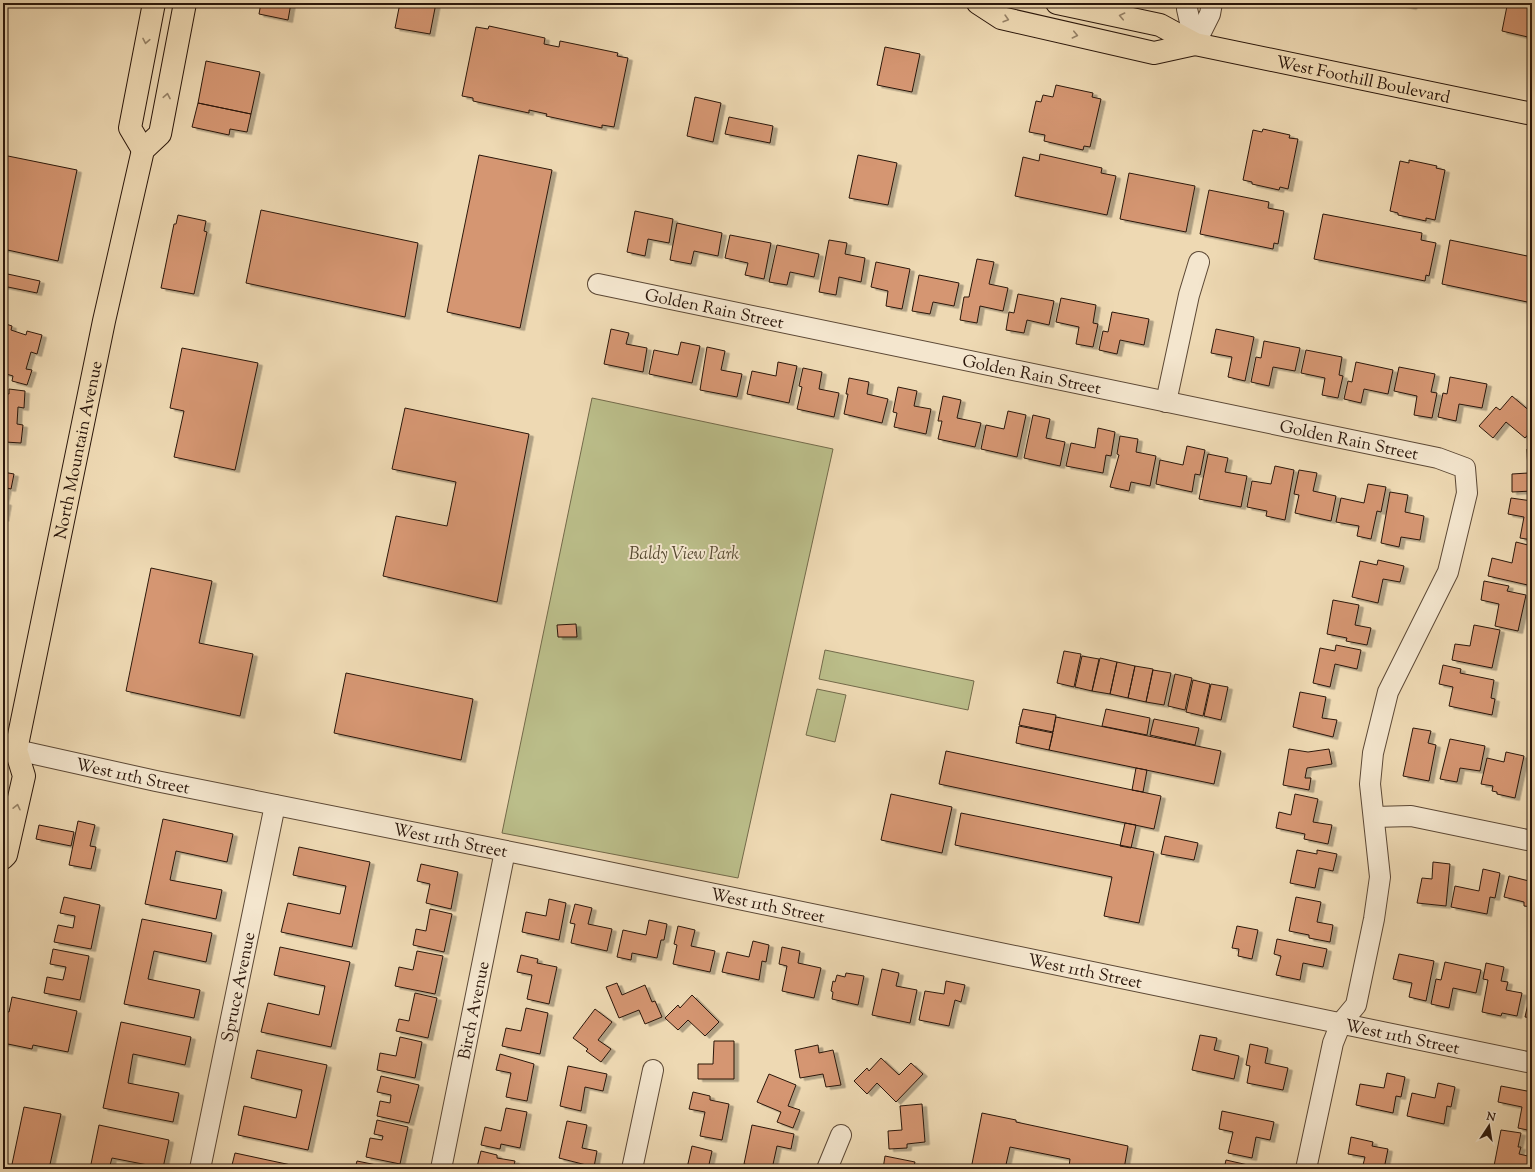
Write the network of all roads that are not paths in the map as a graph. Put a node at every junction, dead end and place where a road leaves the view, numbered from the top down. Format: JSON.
{"nodes":[{"id":1,"x":154,"y":3,"type":"edge"},
{"id":2,"x":185,"y":3,"type":"edge"},
{"id":3,"x":978,"y":3,"type":"edge"},
{"id":4,"x":1057,"y":3,"type":"edge"},
{"id":5,"x":1188,"y":3,"type":"edge"},
{"id":6,"x":1212,"y":3,"type":"edge"},
{"id":7,"x":1195,"y":44,"type":"junction"},
{"id":8,"x":1532,"y":114,"type":"edge"},
{"id":9,"x":143,"y":150,"type":"junction"},
{"id":10,"x":1199,"y":262,"type":"dead end"},
{"id":11,"x":598,"y":284,"type":"dead end"},
{"id":12,"x":1166,"y":402,"type":"junction"},
{"id":13,"x":7,"y":753,"type":"edge"},
{"id":14,"x":275,"y":804,"type":"junction"},
{"id":15,"x":1374,"y":817,"type":"junction"},
{"id":16,"x":1532,"y":841,"type":"edge"},
{"id":17,"x":505,"y":851,"type":"junction"},
{"id":18,"x":3,"y":858,"type":"edge"},
{"id":19,"x":1341,"y":1023,"type":"junction"},
{"id":20,"x":1532,"y":1063,"type":"edge"},
{"id":21,"x":653,"y":1070,"type":"dead end"},
{"id":22,"x":841,"y":1135,"type":"dead end"},
{"id":23,"x":200,"y":1169,"type":"edge"},
{"id":24,"x":441,"y":1169,"type":"edge"},
{"id":25,"x":632,"y":1169,"type":"edge"},
{"id":26,"x":826,"y":1169,"type":"edge"},
{"id":27,"x":1306,"y":1169,"type":"edge"}],
"edges":[{"from":1,"to":9,"type":"main road","one_way":true},
{"from":9,"to":2,"type":"main road","one_way":true},
{"from":3,"to":7,"type":"main road","name":"West Foothill Boulevard","one_way":true},
{"from":7,"to":4,"type":"main road","name":"West Foothill Boulevard","one_way":true},
{"from":5,"to":7,"type":"street"},
{"from":6,"to":7,"type":"street"},
{"from":7,"to":8,"type":"main road","name":"West Foothill Boulevard"},
{"from":9,"to":13,"type":"main road","name":"North Mountain Avenue"},
{"from":10,"to":12,"type":"street"},
{"from":11,"to":12,"type":"street","name":"Golden Rain Street"},
{"from":12,"to":15,"type":"street","name":"Golden Rain Street"},
{"from":13,"to":14,"type":"street","name":"West 11th Street"},
{"from":18,"to":13,"type":"main road","name":"North Mountain Avenue","one_way":true},
{"from":14,"to":17,"type":"street","name":"West 11th Street"},
{"from":14,"to":23,"type":"street","name":"Spruce Avenue"},
{"from":15,"to":16,"type":"street"},
{"from":15,"to":19,"type":"street"},
{"from":17,"to":19,"type":"street","name":"West 11th Street"},
{"from":17,"to":24,"type":"street","name":"Birch Avenue"},
{"from":19,"to":20,"type":"street","name":"West 11th Street"},
{"from":19,"to":27,"type":"street"},
{"from":21,"to":25,"type":"street"},
{"from":22,"to":26,"type":"street"}]}
